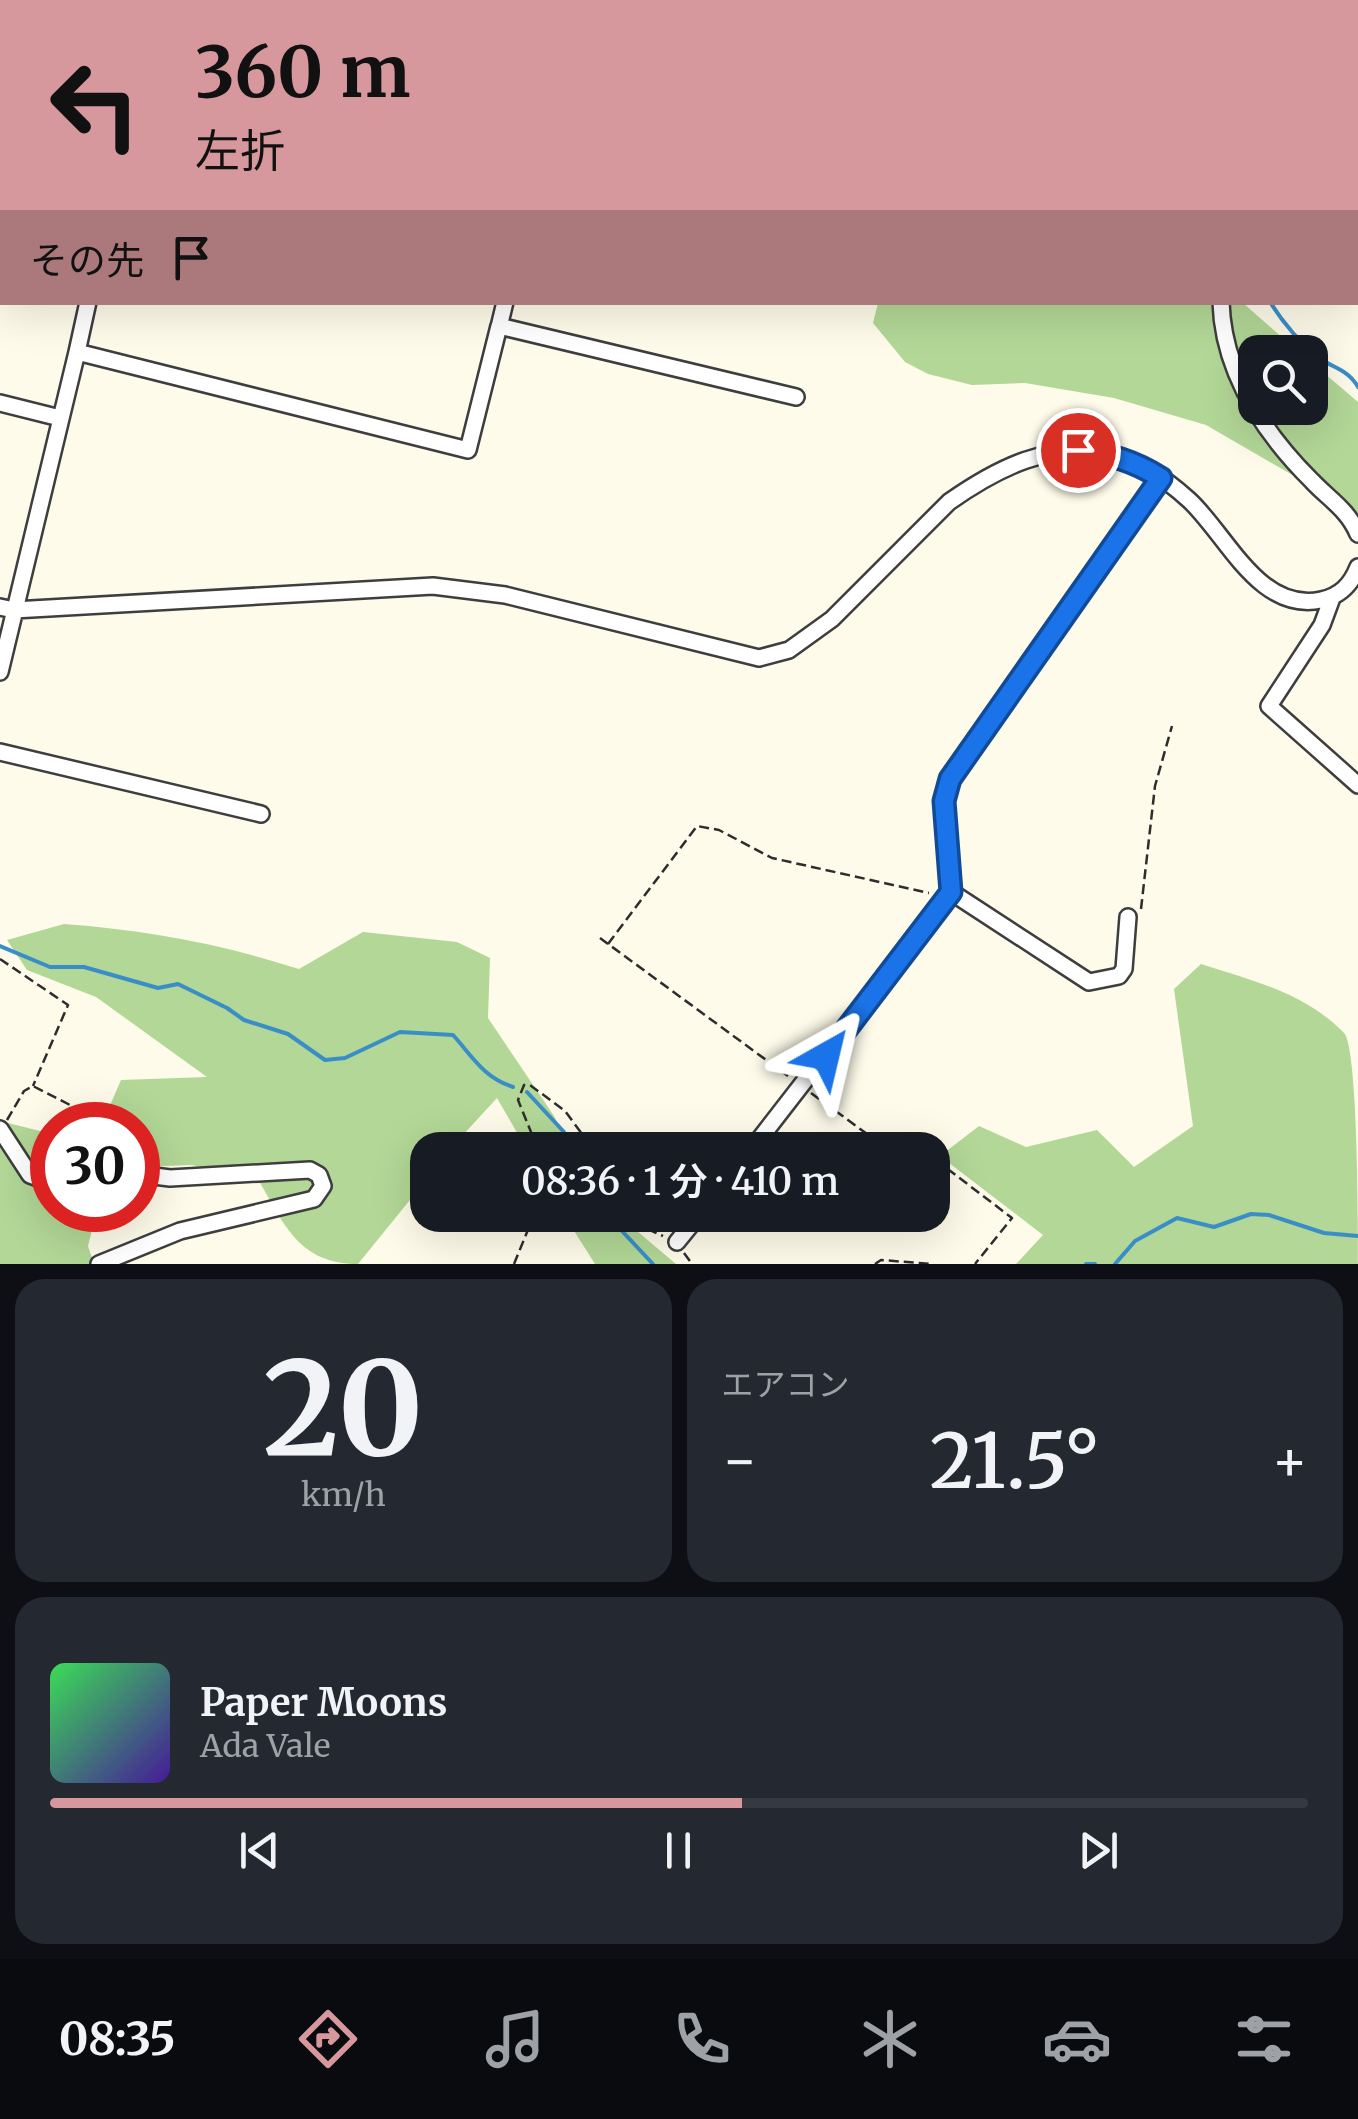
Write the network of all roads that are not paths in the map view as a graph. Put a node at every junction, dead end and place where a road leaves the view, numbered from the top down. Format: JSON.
{"nodes":[{"id":1,"x":87,"y":305,"type":"edge"},
{"id":2,"x":504,"y":305,"type":"edge"},
{"id":3,"x":1221,"y":305,"type":"edge"},
{"id":4,"x":499,"y":327,"type":"junction"},
{"id":5,"x":77,"y":352,"type":"junction"},
{"id":6,"x":796,"y":396,"type":"dead end"},
{"id":7,"x":0,"y":403,"type":"edge"},
{"id":8,"x":60,"y":418,"type":"junction"},
{"id":9,"x":1161,"y":478,"type":"junction"},
{"id":10,"x":1358,"y":534,"type":"edge"},
{"id":11,"x":1358,"y":567,"type":"edge"},
{"id":12,"x":1332,"y":598,"type":"junction"},
{"id":13,"x":7,"y":609,"type":"edge"},
{"id":14,"x":0,"y":672,"type":"edge"},
{"id":15,"x":0,"y":752,"type":"edge"},
{"id":16,"x":1358,"y":785,"type":"edge"},
{"id":17,"x":261,"y":814,"type":"dead end"},
{"id":18,"x":947,"y":897,"type":"junction"},
{"id":19,"x":1134,"y":916,"type":"road end"},
{"id":20,"x":1,"y":1129,"type":"edge"},
{"id":21,"x":765,"y":1132,"type":"edge"},
{"id":22,"x":30,"y":1175,"type":"edge"},
{"id":23,"x":160,"y":1177,"type":"edge"},
{"id":24,"x":685,"y":1232,"type":"edge"},
{"id":25,"x":677,"y":1242,"type":"dead end"},
{"id":26,"x":99,"y":1264,"type":"edge"}],
"edges":[{"from":1,"to":5,"type":"street"},
{"from":2,"to":4,"type":"street"},
{"from":3,"to":10,"type":"street"},
{"from":4,"to":5,"type":"street"},
{"from":4,"to":6,"type":"street"},
{"from":5,"to":8,"type":"street"},
{"from":7,"to":8,"type":"street"},
{"from":8,"to":13,"type":"street"},
{"from":9,"to":12,"type":"street"},
{"from":9,"to":13,"type":"street"},
{"from":9,"to":18,"type":"street"},
{"from":11,"to":12,"type":"street"},
{"from":12,"to":16,"type":"street"},
{"from":13,"to":14,"type":"street"},
{"from":15,"to":17,"type":"street"},
{"from":18,"to":19,"type":"street"},
{"from":18,"to":21,"type":"street"},
{"from":20,"to":22,"type":"street"},
{"from":23,"to":26,"type":"street"},
{"from":24,"to":25,"type":"street"}]}
